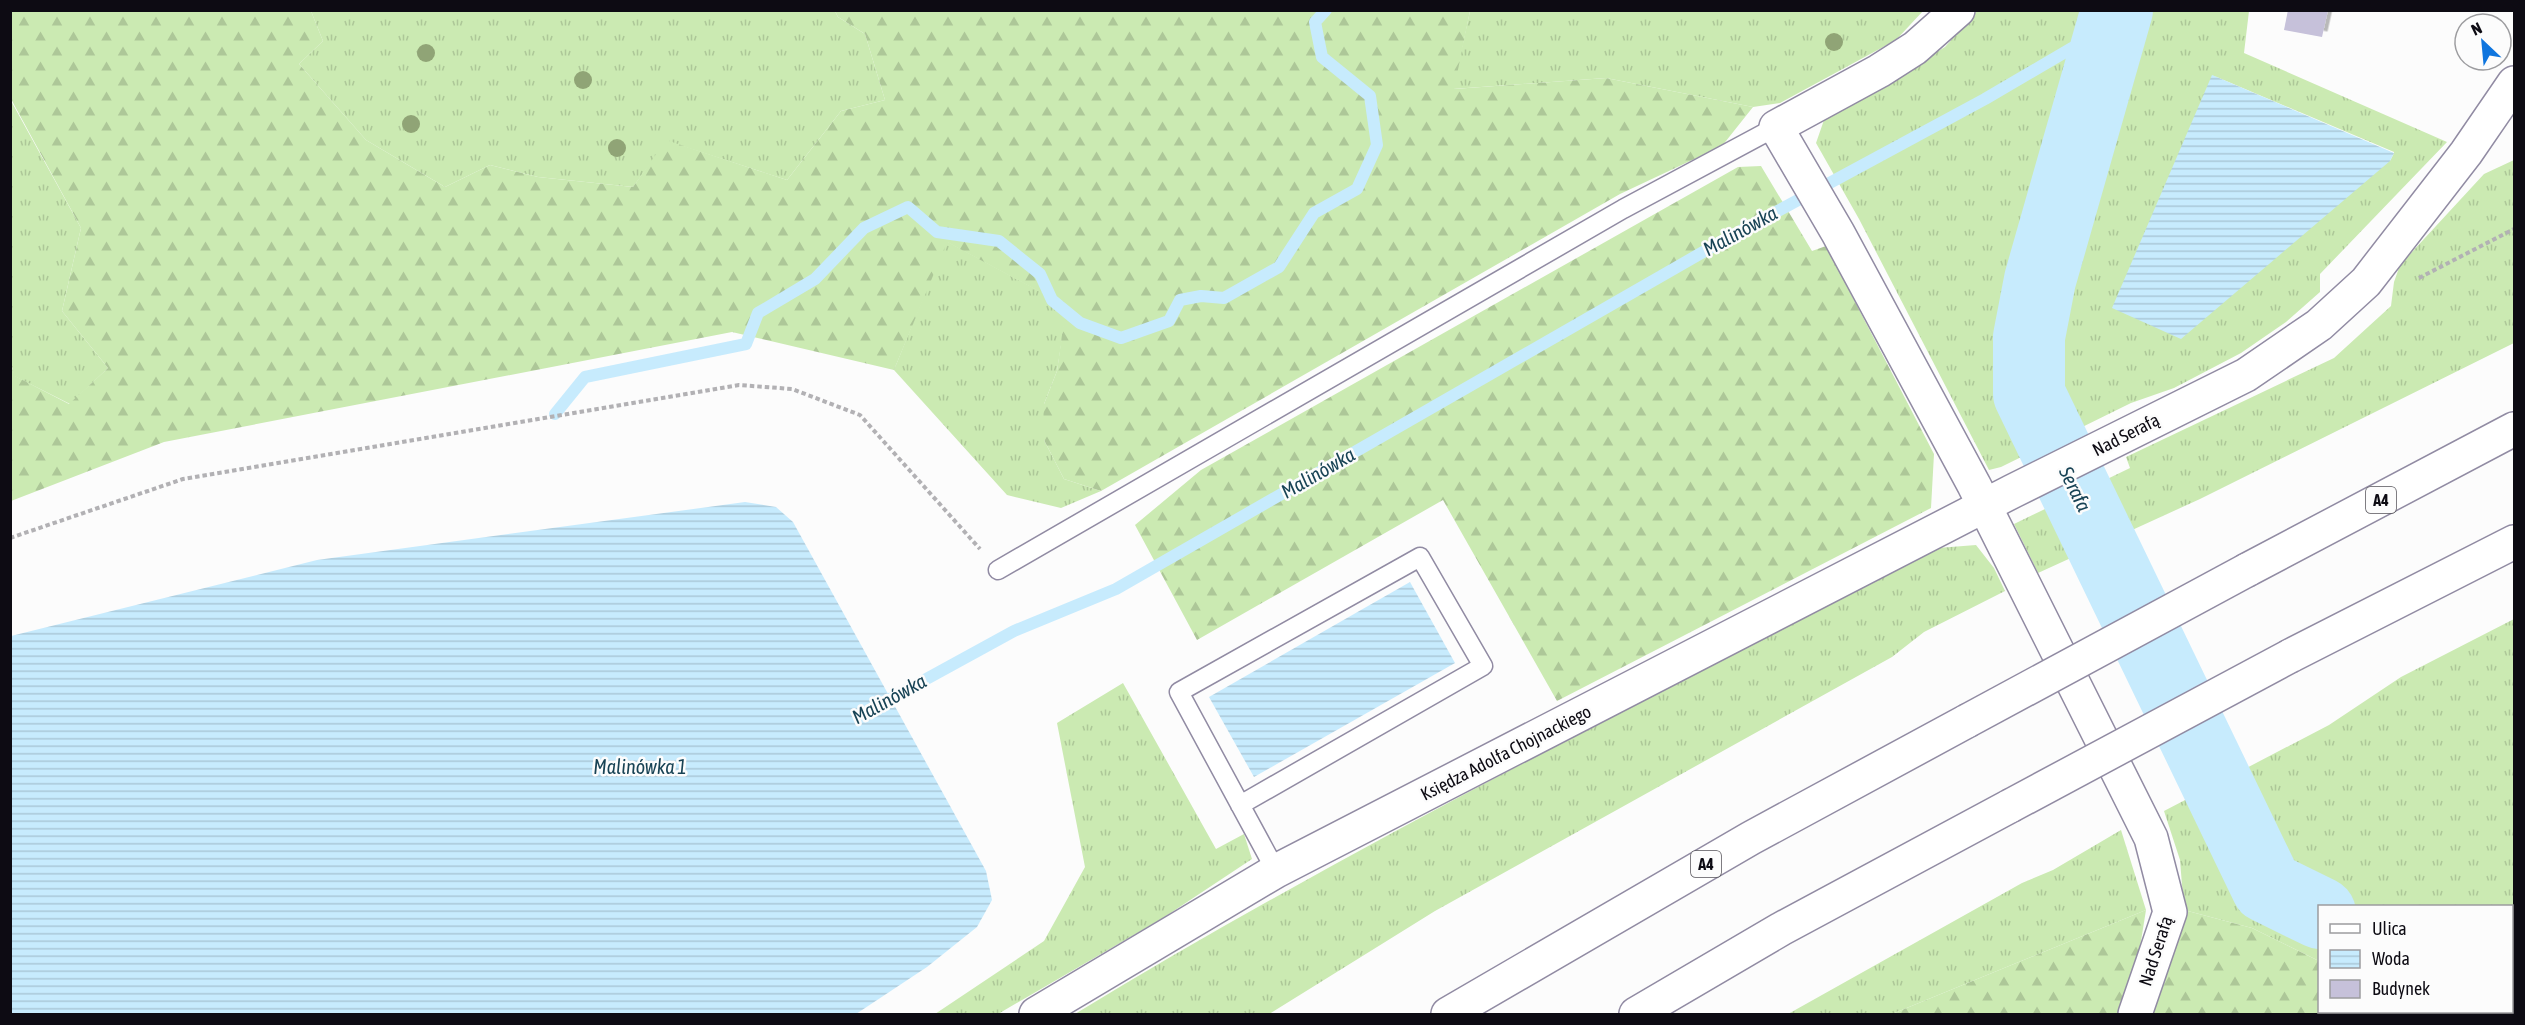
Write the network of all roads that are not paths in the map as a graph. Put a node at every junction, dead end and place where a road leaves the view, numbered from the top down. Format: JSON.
{"nodes":[{"id":1,"x":1959,"y":10,"type":"edge"},
{"id":2,"x":2514,"y":83,"type":"edge"},
{"id":3,"x":1781,"y":136,"type":"junction"},
{"id":4,"x":2514,"y":429,"type":"edge"},
{"id":5,"x":1984,"y":507,"type":"junction"},
{"id":6,"x":2514,"y":542,"type":"edge"},
{"id":7,"x":998,"y":570,"type":"road end"},
{"id":8,"x":1240,"y":805,"type":"junction"},
{"id":9,"x":1276,"y":871,"type":"junction"},
{"id":10,"x":1036,"y":1014,"type":"edge"},
{"id":11,"x":1448,"y":1014,"type":"edge"},
{"id":12,"x":1636,"y":1014,"type":"edge"},
{"id":13,"x":2135,"y":1014,"type":"edge"}],
"edges":[{"from":1,"to":3,"type":"main road"},
{"from":2,"to":5,"type":"main road","name":"Nad Serafą"},
{"from":3,"to":5,"type":"main road"},
{"from":3,"to":7,"type":"lane"},
{"from":4,"to":11,"type":"main road","number":"A4","bridge":true},
{"from":5,"to":9,"type":"main road","name":"Księdza Adolfa Chojnackiego"},
{"from":5,"to":13,"type":"main road","name":"Nad Serafą"},
{"from":6,"to":12,"type":"main road","bridge":true},
{"from":8,"to":8,"type":"lane"},
{"from":8,"to":9,"type":"lane"},
{"from":9,"to":10,"type":"main road","name":"Księdza Adolfa Chojnackiego"}]}
